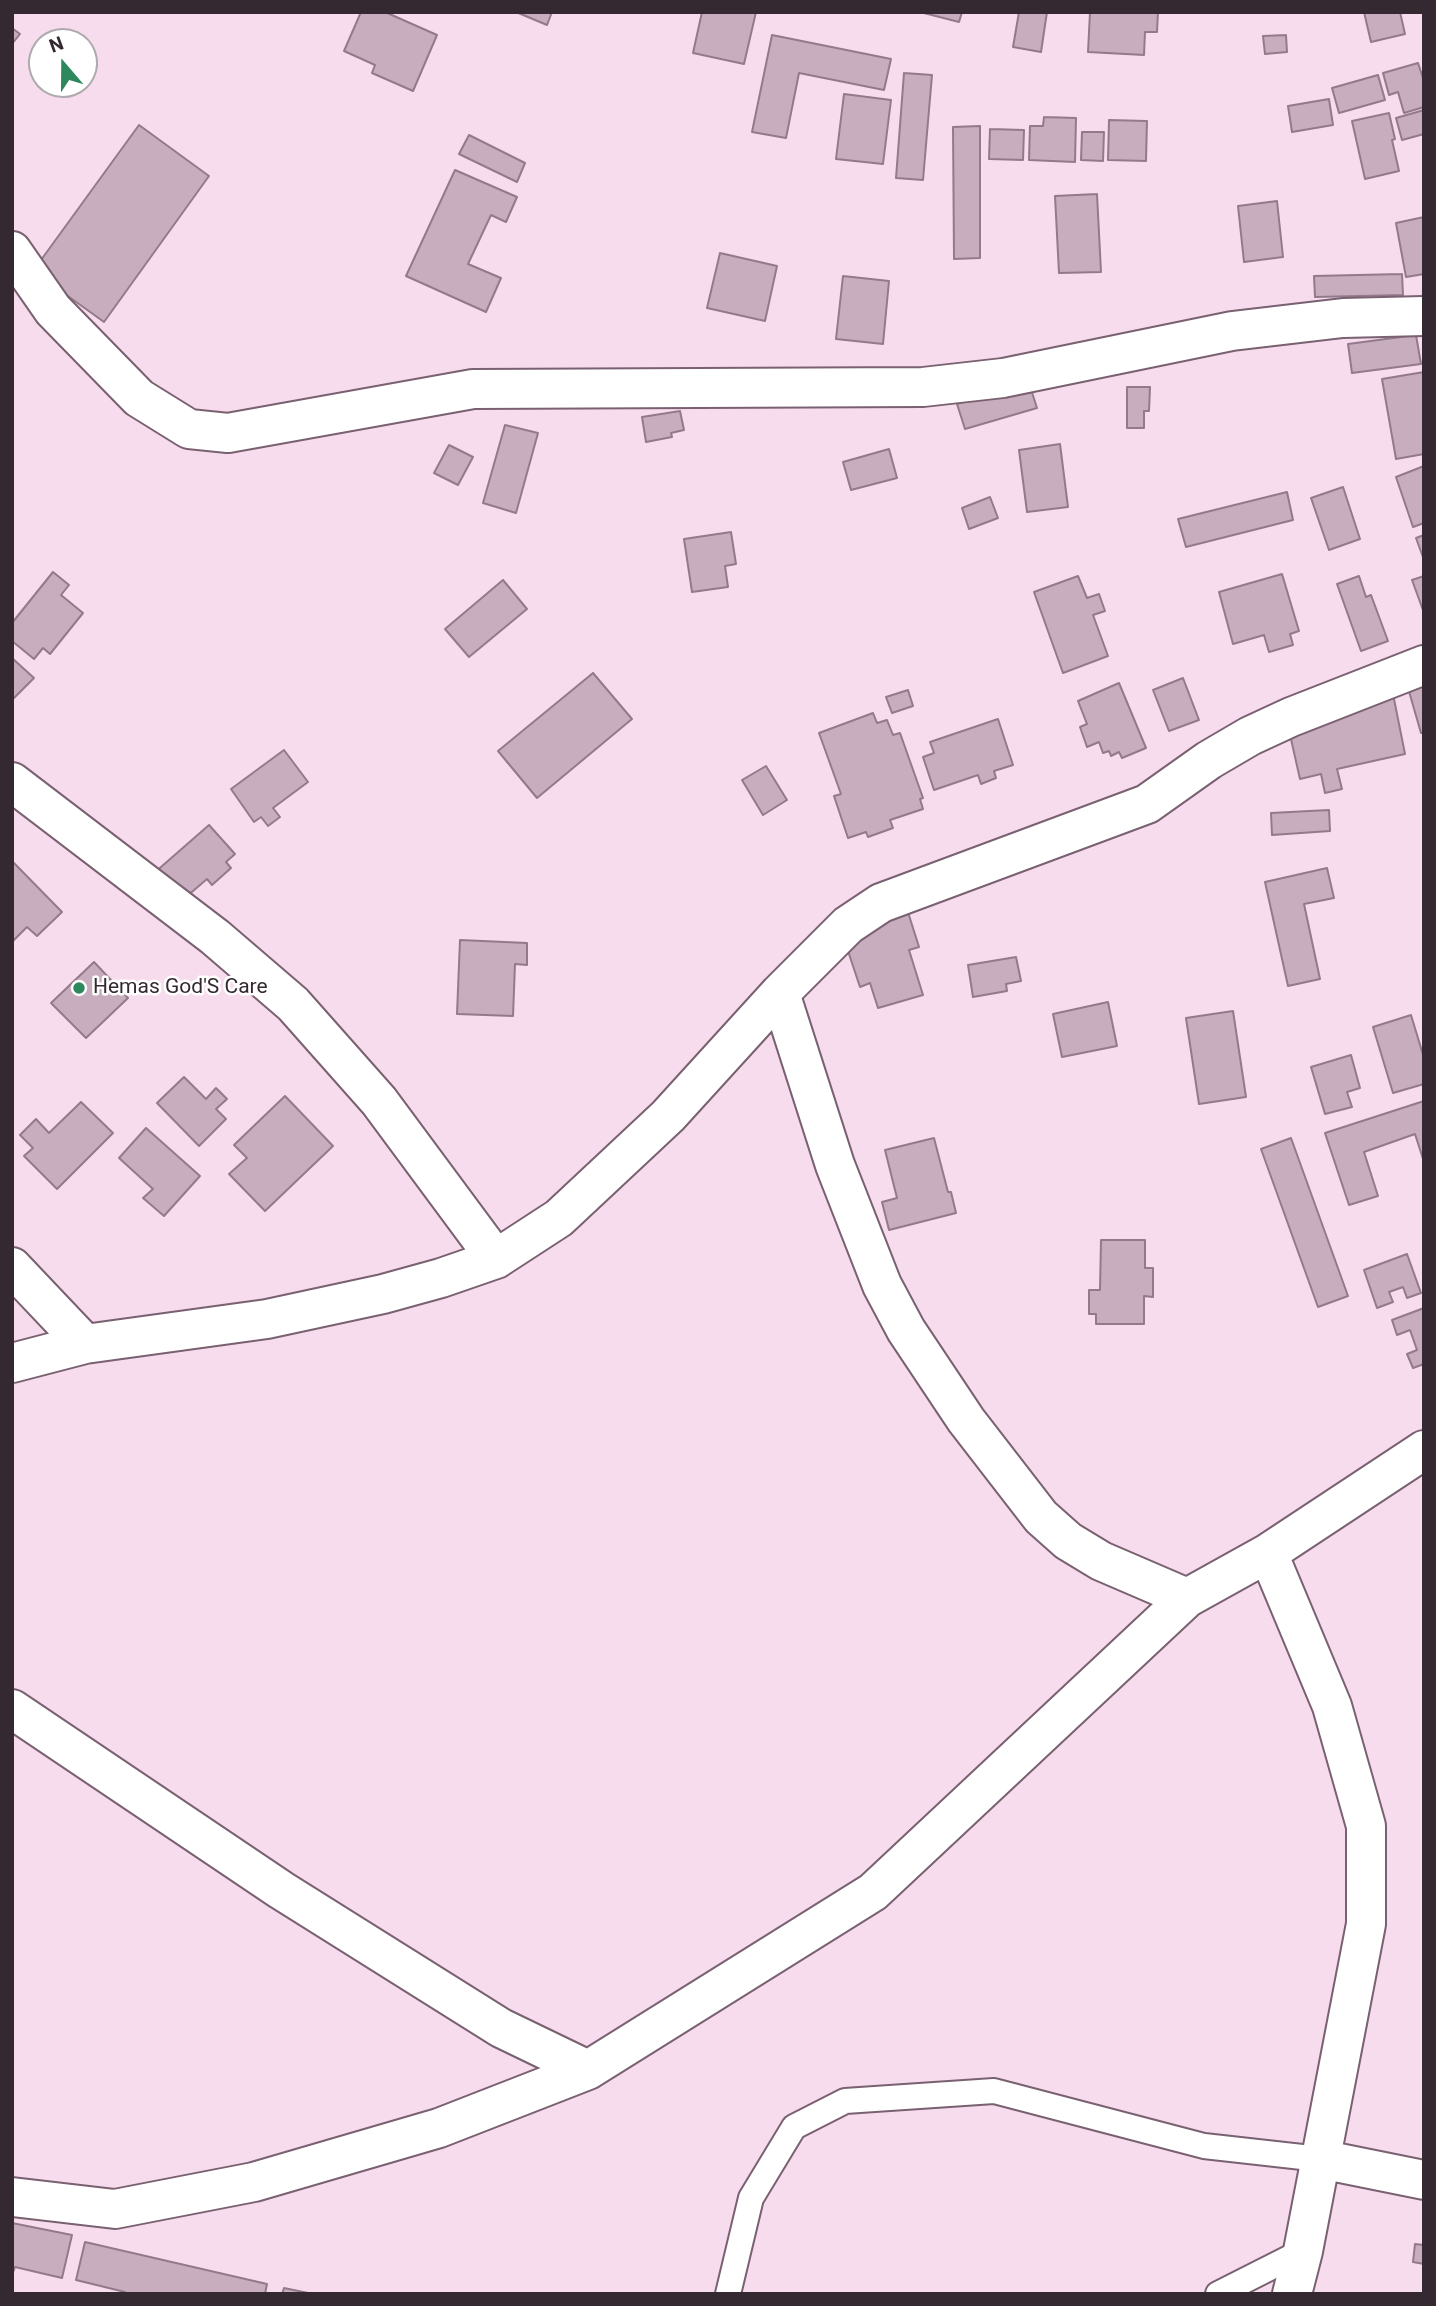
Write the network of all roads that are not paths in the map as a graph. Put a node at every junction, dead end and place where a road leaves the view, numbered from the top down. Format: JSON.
{"nodes":[{"id":1,"x":12,"y":251,"type":"edge"},
{"id":2,"x":1424,"y":316,"type":"edge"},
{"id":3,"x":1424,"y":665,"type":"edge"},
{"id":4,"x":12,"y":782,"type":"edge"},
{"id":5,"x":780,"y":993,"type":"junction"},
{"id":6,"x":496,"y":1259,"type":"junction"},
{"id":7,"x":12,"y":1267,"type":"edge"},
{"id":8,"x":85,"y":1344,"type":"junction"},
{"id":9,"x":12,"y":1363,"type":"edge"},
{"id":10,"x":1424,"y":1450,"type":"edge"},
{"id":11,"x":1268,"y":1553,"type":"junction"},
{"id":12,"x":1187,"y":1598,"type":"junction"},
{"id":13,"x":12,"y":1709,"type":"edge"},
{"id":14,"x":588,"y":2070,"type":"junction"},
{"id":15,"x":1320,"y":2159,"type":"junction"},
{"id":16,"x":1424,"y":2180,"type":"edge"},
{"id":17,"x":12,"y":2197,"type":"edge"},
{"id":18,"x":1303,"y":2251,"type":"junction"},
{"id":19,"x":728,"y":2294,"type":"edge"},
{"id":20,"x":1218,"y":2294,"type":"edge"},
{"id":21,"x":1292,"y":2294,"type":"edge"}],
"edges":[{"from":1,"to":2,"type":"street"},
{"from":3,"to":5,"type":"street"},
{"from":4,"to":6,"type":"street"},
{"from":5,"to":6,"type":"street"},
{"from":5,"to":12,"type":"street"},
{"from":6,"to":8,"type":"street"},
{"from":7,"to":8,"type":"street"},
{"from":8,"to":9,"type":"street"},
{"from":10,"to":11,"type":"street"},
{"from":11,"to":12,"type":"street"},
{"from":11,"to":15,"type":"street"},
{"from":12,"to":14,"type":"street"},
{"from":13,"to":14,"type":"street"},
{"from":14,"to":17,"type":"street"},
{"from":15,"to":16,"type":"street"},
{"from":15,"to":18,"type":"street"},
{"from":15,"to":19,"type":"lane"},
{"from":18,"to":20,"type":"lane"},
{"from":18,"to":21,"type":"street"}]}
